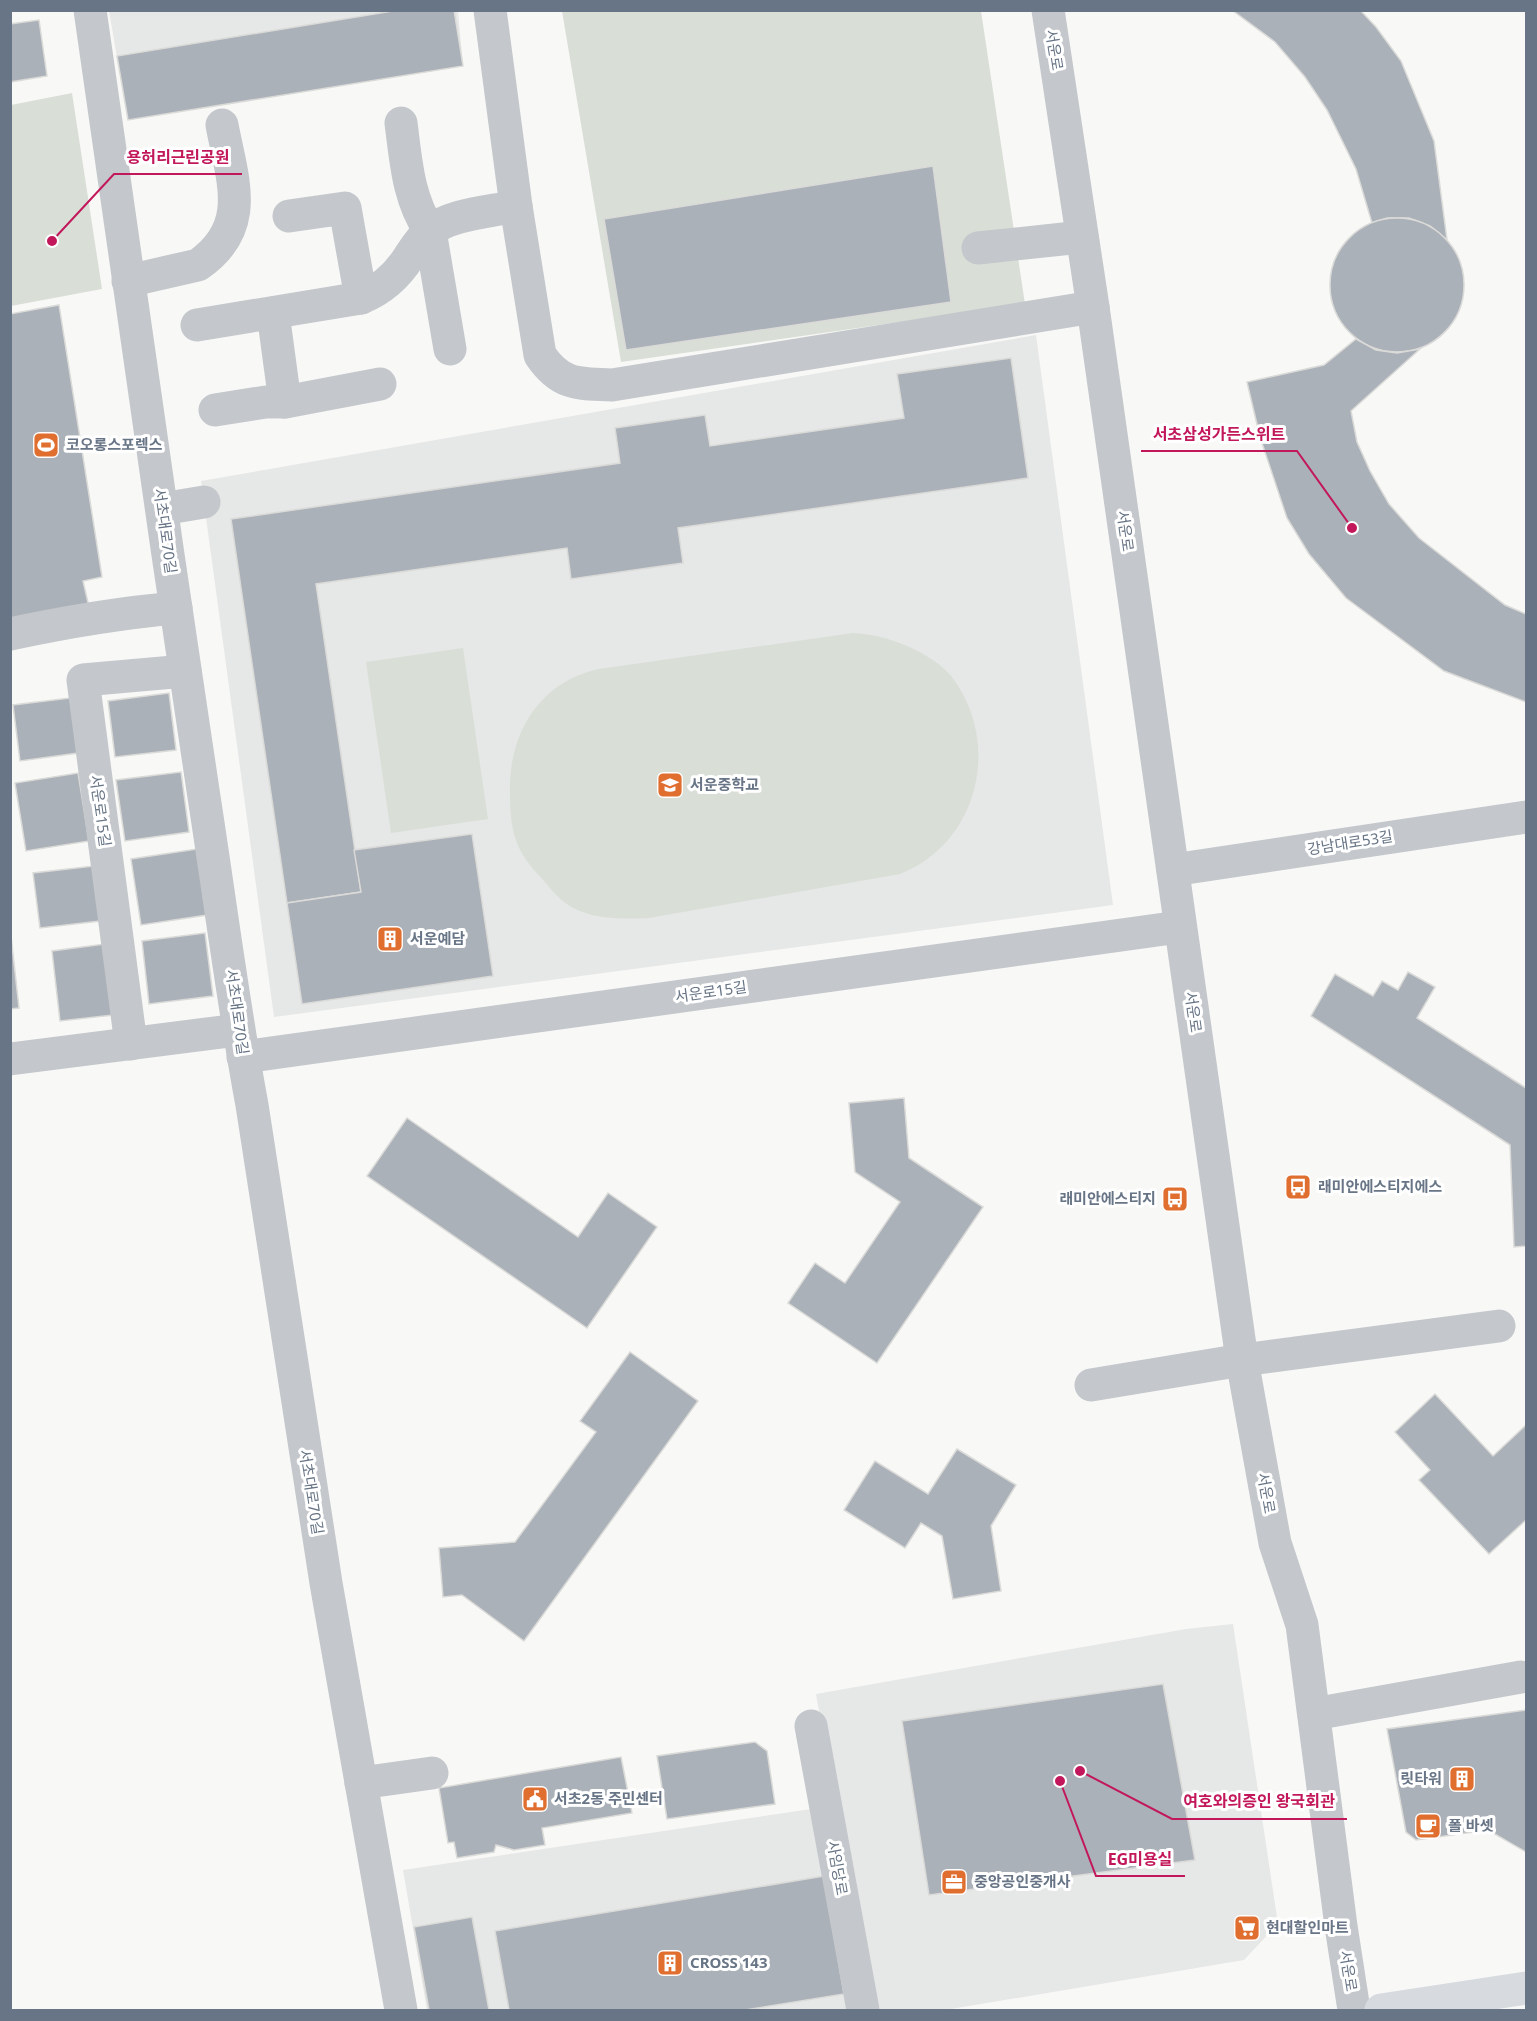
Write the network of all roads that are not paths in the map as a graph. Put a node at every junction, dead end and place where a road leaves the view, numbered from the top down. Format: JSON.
{"nodes":[{"id":1,"x":90,"y":10,"type":"edge"},
{"id":2,"x":490,"y":10,"type":"edge"},
{"id":3,"x":1048,"y":10,"type":"edge"},
{"id":4,"x":401,"y":123,"type":"dead end"},
{"id":5,"x":222,"y":125,"type":"dead end"},
{"id":6,"x":516,"y":206,"type":"junction"},
{"id":7,"x":289,"y":216,"type":"dead end"},
{"id":8,"x":430,"y":231,"type":"junction"},
{"id":9,"x":1083,"y":237,"type":"junction"},
{"id":10,"x":978,"y":248,"type":"dead end"},
{"id":11,"x":128,"y":281,"type":"junction"},
{"id":12,"x":361,"y":298,"type":"junction"},
{"id":13,"x":1093,"y":307,"type":"junction"},
{"id":14,"x":273,"y":313,"type":"junction"},
{"id":15,"x":196,"y":325,"type":"dead end"},
{"id":16,"x":450,"y":349,"type":"dead end"},
{"id":17,"x":380,"y":384,"type":"dead end"},
{"id":18,"x":285,"y":402,"type":"junction"},
{"id":19,"x":215,"y":410,"type":"dead end"},
{"id":20,"x":204,"y":502,"type":"dead end"},
{"id":21,"x":162,"y":510,"type":"junction"},
{"id":22,"x":176,"y":608,"type":"junction"},
{"id":23,"x":10,"y":634,"type":"edge"},
{"id":24,"x":185,"y":671,"type":"junction"},
{"id":25,"x":1527,"y":817,"type":"edge"},
{"id":26,"x":1173,"y":870,"type":"junction"},
{"id":27,"x":1179,"y":927,"type":"junction"},
{"id":28,"x":131,"y":1044,"type":"junction"},
{"id":29,"x":241,"y":1044,"type":"junction"},
{"id":30,"x":10,"y":1059,"type":"edge"},
{"id":31,"x":1499,"y":1326,"type":"dead end"},
{"id":32,"x":1242,"y":1360,"type":"junction"},
{"id":33,"x":1091,"y":1385,"type":"dead end"},
{"id":34,"x":1521,"y":1677,"type":"dead end"},
{"id":35,"x":1314,"y":1714,"type":"junction"},
{"id":36,"x":811,"y":1726,"type":"dead end"},
{"id":37,"x":432,"y":1773,"type":"dead end"},
{"id":38,"x":361,"y":1783,"type":"junction"},
{"id":39,"x":1527,"y":1988,"type":"edge"},
{"id":40,"x":401,"y":2010,"type":"edge"},
{"id":41,"x":863,"y":2010,"type":"edge"},
{"id":42,"x":1354,"y":2010,"type":"edge"},
{"id":43,"x":1381,"y":2010,"type":"edge"}],
"edges":[{"from":1,"to":11,"type":"street","name":"서초대로70길"},
{"from":2,"to":6,"type":"street"},
{"from":3,"to":9,"type":"street","name":"서운로"},
{"from":4,"to":8,"type":"street"},
{"from":5,"to":11,"type":"street"},
{"from":6,"to":8,"type":"street"},
{"from":6,"to":13,"type":"street"},
{"from":7,"to":12,"type":"street"},
{"from":8,"to":12,"type":"street"},
{"from":8,"to":16,"type":"street"},
{"from":9,"to":10,"type":"street"},
{"from":9,"to":13,"type":"street","name":"서운로"},
{"from":11,"to":21,"type":"street","name":"서초대로70길"},
{"from":12,"to":14,"type":"street"},
{"from":13,"to":26,"type":"street","name":"서운로"},
{"from":14,"to":15,"type":"street"},
{"from":14,"to":18,"type":"street"},
{"from":17,"to":18,"type":"street"},
{"from":18,"to":19,"type":"street"},
{"from":20,"to":21,"type":"street"},
{"from":21,"to":22,"type":"street","name":"서초대로70길"},
{"from":22,"to":23,"type":"street"},
{"from":22,"to":24,"type":"street","name":"서초대로70길"},
{"from":24,"to":28,"type":"street","name":"서운로15길"},
{"from":24,"to":29,"type":"street","name":"서초대로70길"},
{"from":25,"to":26,"type":"street","name":"강남대로53길"},
{"from":26,"to":27,"type":"street","name":"서운로"},
{"from":27,"to":29,"type":"street","name":"서운로15길"},
{"from":27,"to":32,"type":"street","name":"서운로"},
{"from":28,"to":29,"type":"street","name":"서운로15길"},
{"from":28,"to":30,"type":"street","name":"서운로15길"},
{"from":29,"to":38,"type":"street","name":"서초대로70길"},
{"from":31,"to":32,"type":"street"},
{"from":32,"to":33,"type":"street"},
{"from":32,"to":35,"type":"street","name":"서운로"},
{"from":34,"to":35,"type":"street"},
{"from":35,"to":42,"type":"street","name":"서운로"},
{"from":36,"to":41,"type":"street","name":"사임당로"},
{"from":37,"to":38,"type":"street"},
{"from":38,"to":40,"type":"street","name":"서초대로70길"},
{"from":39,"to":43,"type":"main road"}]}
